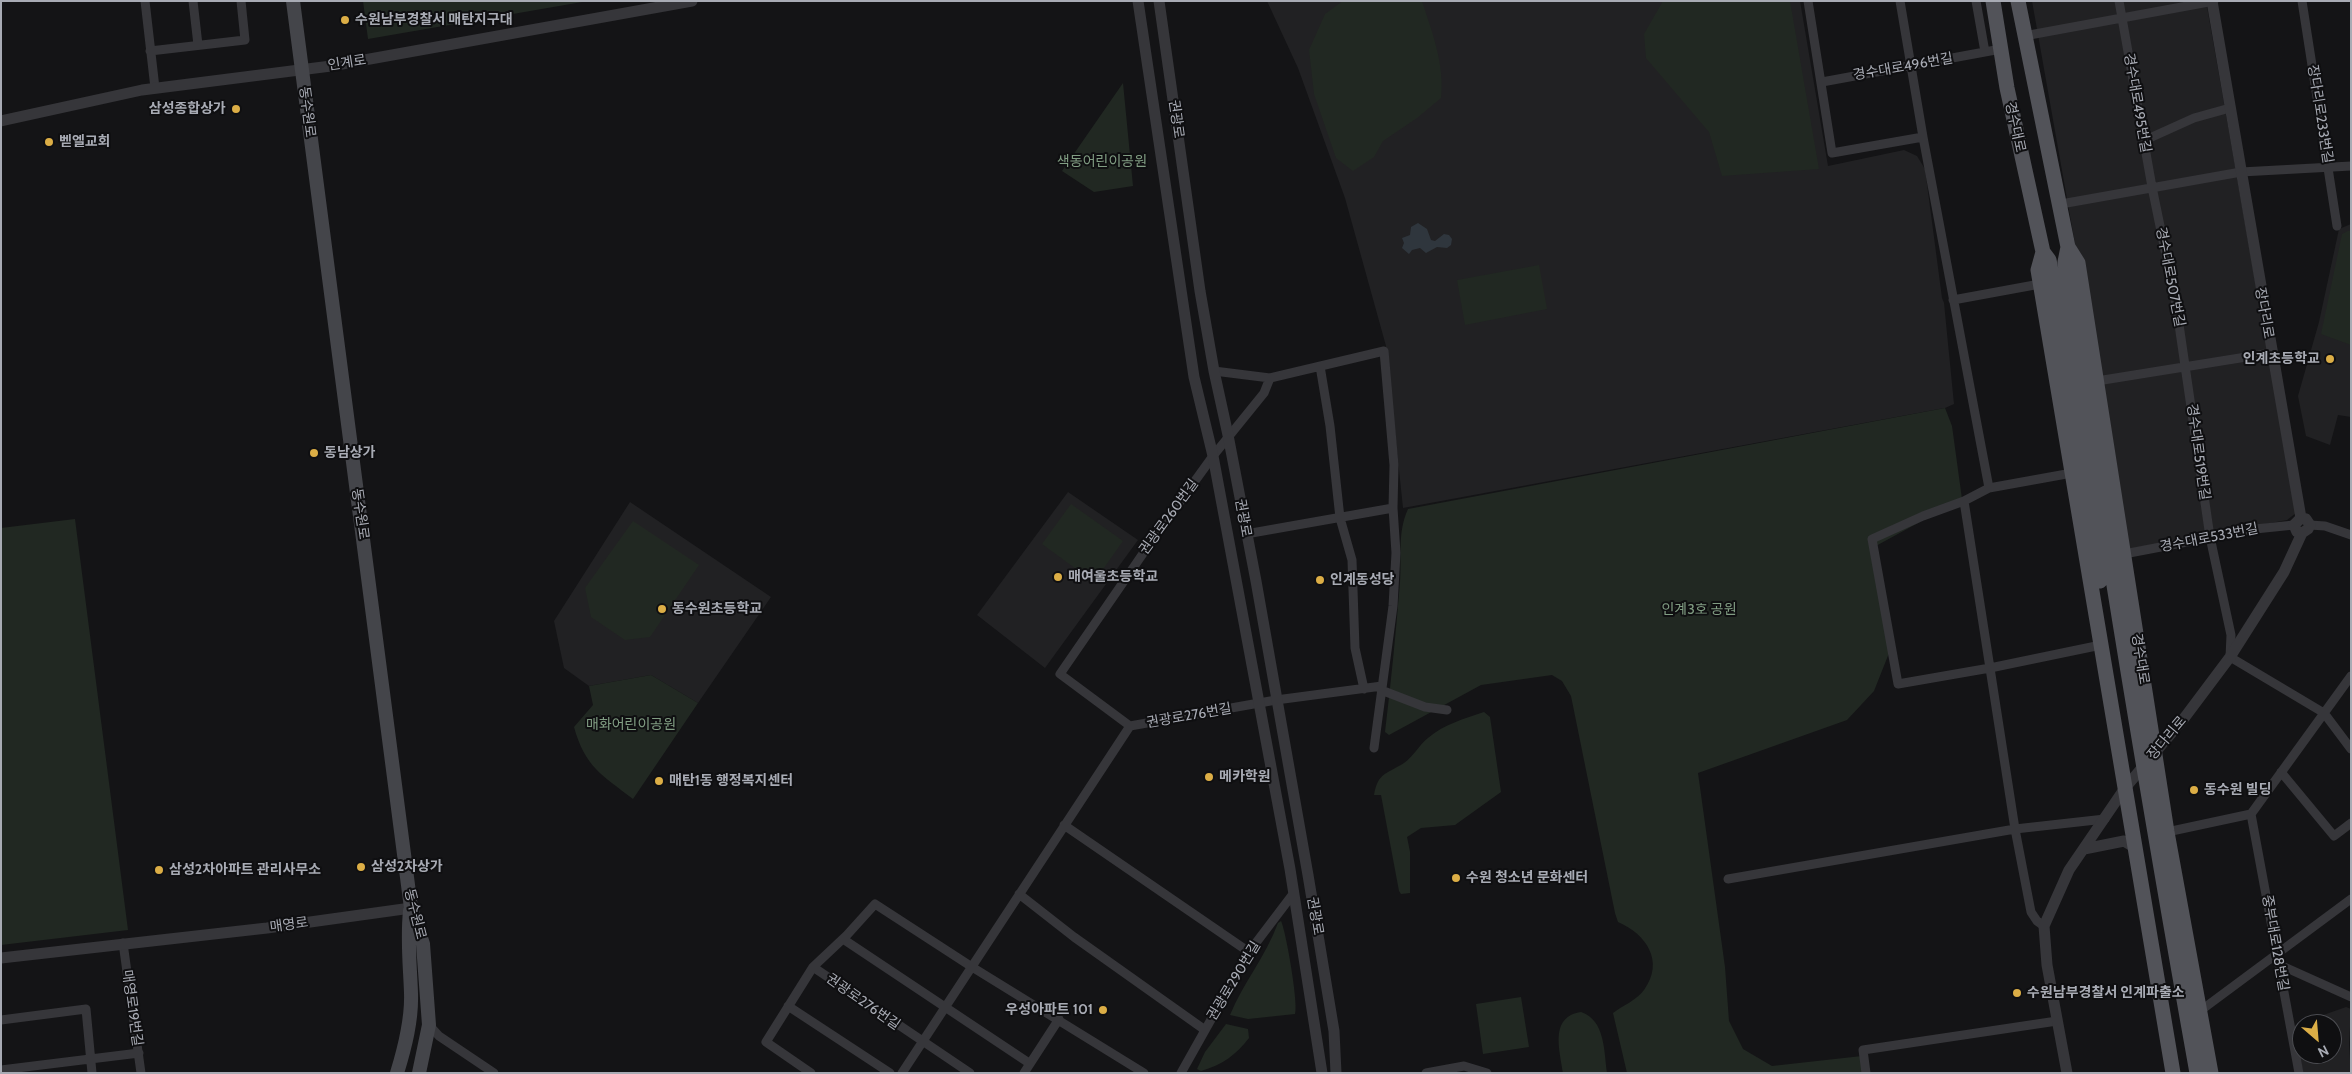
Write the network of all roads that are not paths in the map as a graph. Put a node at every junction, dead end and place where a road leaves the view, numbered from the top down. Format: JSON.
{"nodes":[{"id":1,"x":145,"y":1,"type":"edge"},
{"id":2,"x":193,"y":1,"type":"edge"},
{"id":3,"x":241,"y":1,"type":"edge"},
{"id":4,"x":293,"y":1,"type":"edge"},
{"id":5,"x":692,"y":1,"type":"edge"},
{"id":6,"x":1138,"y":1,"type":"edge"},
{"id":7,"x":1159,"y":1,"type":"edge"},
{"id":8,"x":1808,"y":1,"type":"edge"},
{"id":9,"x":1900,"y":1,"type":"edge"},
{"id":10,"x":1976,"y":1,"type":"edge"},
{"id":11,"x":1993,"y":1,"type":"edge"},
{"id":12,"x":2018,"y":1,"type":"edge"},
{"id":13,"x":2118,"y":1,"type":"edge"},
{"id":14,"x":2213,"y":1,"type":"edge"},
{"id":15,"x":2302,"y":1,"type":"edge"},
{"id":16,"x":680,"y":2,"type":"edge"},
{"id":17,"x":2121,"y":18,"type":"junction"},
{"id":18,"x":2024,"y":36,"type":"junction"},
{"id":19,"x":198,"y":45,"type":"junction"},
{"id":20,"x":2001,"y":49,"type":"junction"},
{"id":21,"x":150,"y":51,"type":"junction"},
{"id":22,"x":1985,"y":52,"type":"junction"},
{"id":23,"x":1911,"y":65,"type":"junction"},
{"id":24,"x":302,"y":70,"type":"junction"},
{"id":25,"x":1822,"y":84,"type":"junction"},
{"id":26,"x":155,"y":88,"type":"junction"},
{"id":27,"x":2230,"y":108,"type":"junction"},
{"id":28,"x":1,"y":121,"type":"edge"},
{"id":29,"x":1923,"y":137,"type":"junction"},
{"id":30,"x":2143,"y":141,"type":"junction"},
{"id":31,"x":2351,"y":166,"type":"edge"},
{"id":32,"x":2329,"y":168,"type":"junction"},
{"id":33,"x":2241,"y":172,"type":"junction"},
{"id":34,"x":2152,"y":187,"type":"junction"},
{"id":35,"x":2061,"y":204,"type":"junction"},
{"id":36,"x":2336,"y":226,"type":"dead end"},
{"id":37,"x":2068,"y":247,"type":"junction"},
{"id":38,"x":2042,"y":252,"type":"junction"},
{"id":39,"x":2040,"y":284,"type":"junction"},
{"id":40,"x":1953,"y":300,"type":"junction"},
{"id":41,"x":2063,"y":300,"type":"junction"},
{"id":42,"x":2271,"y":353,"type":"junction"},
{"id":43,"x":1320,"y":366,"type":"junction"},
{"id":44,"x":2185,"y":366,"type":"junction"},
{"id":45,"x":1214,"y":371,"type":"junction"},
{"id":46,"x":1270,"y":378,"type":"junction"},
{"id":47,"x":2097,"y":381,"type":"junction"},
{"id":48,"x":1228,"y":435,"type":"junction"},
{"id":49,"x":1213,"y":456,"type":"junction"},
{"id":50,"x":2072,"y":473,"type":"junction"},
{"id":51,"x":1989,"y":488,"type":"junction"},
{"id":52,"x":1964,"y":501,"type":"junction"},
{"id":53,"x":1393,"y":508,"type":"junction"},
{"id":54,"x":1340,"y":518,"type":"junction"},
{"id":55,"x":2302,"y":525,"type":"junction"},
{"id":56,"x":1246,"y":534,"type":"junction"},
{"id":57,"x":2351,"y":536,"type":"edge"},
{"id":58,"x":2210,"y":538,"type":"junction"},
{"id":59,"x":2124,"y":554,"type":"junction"},
{"id":60,"x":2100,"y":645,"type":"junction"},
{"id":61,"x":2230,"y":657,"type":"junction"},
{"id":62,"x":1990,"y":668,"type":"junction"},
{"id":63,"x":2351,"y":676,"type":"edge"},
{"id":64,"x":1382,"y":688,"type":"junction"},
{"id":65,"x":1364,"y":689,"type":"junction"},
{"id":66,"x":1276,"y":700,"type":"junction"},
{"id":67,"x":1258,"y":703,"type":"junction"},
{"id":68,"x":1447,"y":710,"type":"dead end"},
{"id":69,"x":2324,"y":713,"type":"junction"},
{"id":70,"x":1130,"y":726,"type":"junction"},
{"id":71,"x":1374,"y":748,"type":"dead end"},
{"id":72,"x":2351,"y":749,"type":"edge"},
{"id":73,"x":2156,"y":750,"type":"junction"},
{"id":74,"x":2282,"y":772,"type":"junction"},
{"id":75,"x":2125,"y":788,"type":"junction"},
{"id":76,"x":2252,"y":814,"type":"junction"},
{"id":77,"x":2105,"y":820,"type":"junction"},
{"id":78,"x":2351,"y":823,"type":"edge"},
{"id":79,"x":1064,"y":825,"type":"junction"},
{"id":80,"x":2015,"y":829,"type":"junction"},
{"id":81,"x":2167,"y":832,"type":"junction"},
{"id":82,"x":2134,"y":847,"type":"junction"},
{"id":83,"x":2084,"y":849,"type":"junction"},
{"id":84,"x":1728,"y":879,"type":"dead end"},
{"id":85,"x":1019,"y":894,"type":"junction"},
{"id":86,"x":1293,"y":894,"type":"junction"},
{"id":87,"x":2351,"y":898,"type":"edge"},
{"id":88,"x":411,"y":908,"type":"junction"},
{"id":89,"x":2044,"y":926,"type":"junction"},
{"id":90,"x":843,"y":939,"type":"junction"},
{"id":91,"x":123,"y":943,"type":"junction"},
{"id":92,"x":1249,"y":952,"type":"junction"},
{"id":93,"x":2278,"y":954,"type":"junction"},
{"id":94,"x":1,"y":958,"type":"edge"},
{"id":95,"x":2280,"y":965,"type":"junction"},
{"id":96,"x":813,"y":967,"type":"junction"},
{"id":97,"x":972,"y":967,"type":"junction"},
{"id":98,"x":2351,"y":997,"type":"edge"},
{"id":99,"x":788,"y":1006,"type":"junction"},
{"id":100,"x":945,"y":1006,"type":"junction"},
{"id":101,"x":2200,"y":1011,"type":"junction"},
{"id":102,"x":1059,"y":1019,"type":"junction"},
{"id":103,"x":1,"y":1020,"type":"edge"},
{"id":104,"x":2057,"y":1021,"type":"junction"},
{"id":105,"x":430,"y":1025,"type":"junction"},
{"id":106,"x":1205,"y":1030,"type":"junction"},
{"id":107,"x":1334,"y":1033,"type":"junction"},
{"id":108,"x":922,"y":1042,"type":"junction"},
{"id":109,"x":1316,"y":1044,"type":"junction"},
{"id":110,"x":139,"y":1053,"type":"junction"},
{"id":111,"x":90,"y":1059,"type":"junction"},
{"id":112,"x":1030,"y":1064,"type":"junction"},
{"id":113,"x":1,"y":1070,"type":"edge"},
{"id":114,"x":92,"y":1073,"type":"edge"},
{"id":115,"x":142,"y":1073,"type":"edge"},
{"id":116,"x":397,"y":1073,"type":"edge"},
{"id":117,"x":419,"y":1073,"type":"edge"},
{"id":118,"x":494,"y":1073,"type":"edge"},
{"id":119,"x":811,"y":1073,"type":"edge"},
{"id":120,"x":890,"y":1073,"type":"edge"},
{"id":121,"x":902,"y":1073,"type":"edge"},
{"id":122,"x":970,"y":1073,"type":"edge"},
{"id":123,"x":1024,"y":1073,"type":"edge"},
{"id":124,"x":1144,"y":1073,"type":"edge"},
{"id":125,"x":1181,"y":1073,"type":"edge"},
{"id":126,"x":1313,"y":1073,"type":"edge"},
{"id":127,"x":1322,"y":1073,"type":"edge"},
{"id":128,"x":1336,"y":1073,"type":"edge"},
{"id":129,"x":1342,"y":1073,"type":"edge"},
{"id":130,"x":1426,"y":1073,"type":"edge"},
{"id":131,"x":1487,"y":1073,"type":"edge"},
{"id":132,"x":1866,"y":1073,"type":"edge"},
{"id":133,"x":2067,"y":1073,"type":"edge"},
{"id":134,"x":2173,"y":1073,"type":"edge"},
{"id":135,"x":2183,"y":1073,"type":"edge"},
{"id":136,"x":2197,"y":1073,"type":"edge"},
{"id":137,"x":2211,"y":1073,"type":"edge"},
{"id":138,"x":2298,"y":1073,"type":"edge"}],
"edges":[{"from":1,"to":21,"type":"street"},
{"from":2,"to":19,"type":"street"},
{"from":3,"to":19,"type":"street"},
{"from":4,"to":24,"type":"main road","name":"동수원로"},
{"from":5,"to":16,"type":"street","name":"인계로"},
{"from":6,"to":49,"type":"street","name":"권광로"},
{"from":7,"to":45,"type":"street","name":"권광로"},
{"from":8,"to":25,"type":"street"},
{"from":9,"to":23,"type":"street"},
{"from":10,"to":22,"type":"street"},
{"from":11,"to":20,"type":"main road","name":"경수대로"},
{"from":12,"to":18,"type":"main road","name":"경수대로"},
{"from":13,"to":17,"type":"street","name":"경수대로495번길"},
{"from":14,"to":17,"type":"street"},
{"from":14,"to":27,"type":"street","name":"장다리로"},
{"from":15,"to":32,"type":"street","name":"장다리로233번길"},
{"from":16,"to":24,"type":"street","name":"인계로"},
{"from":17,"to":18,"type":"street"},
{"from":17,"to":30,"type":"street","name":"경수대로495번길"},
{"from":18,"to":35,"type":"main road","name":"경수대로"},
{"from":19,"to":21,"type":"street"},
{"from":20,"to":22,"type":"street","name":"경수대로496번길"},
{"from":20,"to":38,"type":"main road","name":"경수대로"},
{"from":21,"to":26,"type":"street"},
{"from":22,"to":23,"type":"street","name":"경수대로496번길"},
{"from":23,"to":25,"type":"street","name":"경수대로496번길"},
{"from":23,"to":29,"type":"street"},
{"from":24,"to":26,"type":"street","name":"인계로"},
{"from":24,"to":88,"type":"main road","name":"동수원로"},
{"from":25,"to":29,"type":"street"},
{"from":26,"to":28,"type":"street","name":"인계로"},
{"from":27,"to":30,"type":"street"},
{"from":27,"to":33,"type":"street","name":"장다리로"},
{"from":29,"to":40,"type":"street"},
{"from":30,"to":34,"type":"street","name":"경수대로495번길"},
{"from":31,"to":32,"type":"street"},
{"from":32,"to":33,"type":"street"},
{"from":32,"to":36,"type":"street","name":"장다리로233번길"},
{"from":33,"to":34,"type":"street"},
{"from":33,"to":42,"type":"street","name":"장다리로"},
{"from":34,"to":35,"type":"street"},
{"from":34,"to":44,"type":"street","name":"경수대로507번길"},
{"from":35,"to":37,"type":"main road","name":"경수대로"},
{"from":37,"to":41,"type":"main road","name":"경수대로"},
{"from":37,"to":47,"type":"main road","name":"경수대로"},
{"from":38,"to":39,"type":"main road","name":"경수대로"},
{"from":38,"to":41,"type":"main road","name":"경수대로"},
{"from":39,"to":40,"type":"street"},
{"from":39,"to":50,"type":"main road","name":"경수대로"},
{"from":40,"to":51,"type":"street"},
{"from":41,"to":135,"type":"main road"},
{"from":41,"to":136,"type":"main road"},
{"from":42,"to":44,"type":"street"},
{"from":42,"to":55,"type":"street","name":"장다리로"},
{"from":43,"to":46,"type":"street"},
{"from":43,"to":53,"type":"street"},
{"from":43,"to":54,"type":"street"},
{"from":44,"to":47,"type":"street"},
{"from":44,"to":58,"type":"street","name":"경수대로519번길"},
{"from":45,"to":46,"type":"street"},
{"from":45,"to":48,"type":"street","name":"권광로"},
{"from":46,"to":48,"type":"street","name":"권광로260번길"},
{"from":47,"to":59,"type":"main road","name":"경수대로"},
{"from":48,"to":49,"type":"street","name":"권광로260번길"},
{"from":48,"to":56,"type":"street","name":"권광로"},
{"from":49,"to":67,"type":"street","name":"권광로"},
{"from":49,"to":70,"type":"street","name":"권광로260번길"},
{"from":50,"to":51,"type":"street"},
{"from":50,"to":60,"type":"main road","name":"경수대로"},
{"from":51,"to":52,"type":"street"},
{"from":52,"to":62,"type":"street"},
{"from":52,"to":62,"type":"street"},
{"from":53,"to":54,"type":"street"},
{"from":53,"to":64,"type":"street"},
{"from":54,"to":56,"type":"street"},
{"from":54,"to":65,"type":"street"},
{"from":55,"to":57,"type":"street","name":"경수대로533번길"},
{"from":55,"to":58,"type":"street","name":"경수대로533번길"},
{"from":55,"to":61,"type":"street","name":"장다리로"},
{"from":56,"to":66,"type":"street","name":"권광로"},
{"from":58,"to":59,"type":"street","name":"경수대로533번길"},
{"from":58,"to":61,"type":"street"},
{"from":59,"to":73,"type":"main road","name":"경수대로"},
{"from":60,"to":62,"type":"street"},
{"from":60,"to":75,"type":"main road","name":"경수대로"},
{"from":61,"to":69,"type":"street"},
{"from":61,"to":73,"type":"street","name":"장다리로"},
{"from":62,"to":80,"type":"street"},
{"from":63,"to":69,"type":"street"},
{"from":64,"to":65,"type":"street","name":"권광로276번길"},
{"from":64,"to":68,"type":"street"},
{"from":64,"to":71,"type":"street"},
{"from":65,"to":66,"type":"street","name":"권광로276번길"},
{"from":66,"to":67,"type":"street","name":"권광로276번길"},
{"from":66,"to":107,"type":"street","name":"권광로"},
{"from":67,"to":70,"type":"street","name":"권광로276번길"},
{"from":67,"to":86,"type":"street","name":"권광로"},
{"from":69,"to":72,"type":"street"},
{"from":69,"to":74,"type":"street"},
{"from":70,"to":79,"type":"street","name":"권광로276번길"},
{"from":73,"to":75,"type":"street","name":"장다리로"},
{"from":73,"to":81,"type":"main road","name":"경수대로"},
{"from":74,"to":76,"type":"street"},
{"from":74,"to":78,"type":"street"},
{"from":75,"to":77,"type":"street","name":"장다리로"},
{"from":75,"to":82,"type":"main road","name":"경수대로"},
{"from":76,"to":81,"type":"street"},
{"from":76,"to":93,"type":"street","name":"중부대로128번길"},
{"from":77,"to":80,"type":"street"},
{"from":77,"to":83,"type":"street","name":"장다리로"},
{"from":79,"to":85,"type":"street","name":"권광로276번길"},
{"from":79,"to":92,"type":"street"},
{"from":80,"to":84,"type":"street"},
{"from":80,"to":89,"type":"street"},
{"from":81,"to":101,"type":"main road","name":"경수대로"},
{"from":82,"to":83,"type":"street"},
{"from":82,"to":134,"type":"main road","name":"경수대로"},
{"from":83,"to":89,"type":"street","name":"장다리로"},
{"from":85,"to":97,"type":"street","name":"권광로276번길"},
{"from":85,"to":106,"type":"street"},
{"from":86,"to":92,"type":"street","name":"권광로290번길"},
{"from":86,"to":109,"type":"street","name":"권광로"},
{"from":87,"to":93,"type":"street"},
{"from":88,"to":91,"type":"street","name":"매영로"},
{"from":88,"to":105,"type":"main road","name":"동수원로"},
{"from":88,"to":116,"type":"main road"},
{"from":89,"to":104,"type":"street"},
{"from":90,"to":96,"type":"street","name":"권광로276번길"},
{"from":90,"to":97,"type":"street","name":"권광로276번길"},
{"from":90,"to":100,"type":"street"},
{"from":91,"to":94,"type":"street","name":"매영로"},
{"from":91,"to":110,"type":"street","name":"매영로19번길"},
{"from":92,"to":106,"type":"street","name":"권광로290번길"},
{"from":93,"to":95,"type":"street","name":"중부대로128번길"},
{"from":93,"to":101,"type":"street"},
{"from":95,"to":98,"type":"street"},
{"from":95,"to":138,"type":"street","name":"중부대로128번길"},
{"from":96,"to":99,"type":"street"},
{"from":96,"to":108,"type":"street","name":"권광로276번길"},
{"from":97,"to":100,"type":"street","name":"권광로276번길"},
{"from":97,"to":102,"type":"street","name":"권광로276번길"},
{"from":99,"to":119,"type":"street"},
{"from":99,"to":120,"type":"street"},
{"from":100,"to":108,"type":"street","name":"권광로276번길"},
{"from":100,"to":112,"type":"street"},
{"from":101,"to":137,"type":"main road","name":"경수대로"},
{"from":102,"to":112,"type":"street"},
{"from":102,"to":124,"type":"street","name":"권광로276번길"},
{"from":103,"to":111,"type":"street"},
{"from":104,"to":132,"type":"street"},
{"from":104,"to":133,"type":"street"},
{"from":105,"to":117,"type":"main road","name":"동수원로"},
{"from":105,"to":118,"type":"street"},
{"from":106,"to":125,"type":"street","name":"권광로290번길"},
{"from":107,"to":128,"type":"street","name":"권광로"},
{"from":107,"to":129,"type":"street","name":"권광로"},
{"from":108,"to":121,"type":"street","name":"권광로276번길"},
{"from":108,"to":122,"type":"street","name":"권광로276번길"},
{"from":109,"to":126,"type":"street","name":"권광로"},
{"from":109,"to":127,"type":"street","name":"권광로"},
{"from":110,"to":111,"type":"street"},
{"from":110,"to":115,"type":"street","name":"매영로19번길"},
{"from":111,"to":113,"type":"street"},
{"from":111,"to":114,"type":"street"},
{"from":112,"to":123,"type":"street"},
{"from":130,"to":131,"type":"street"}]}
